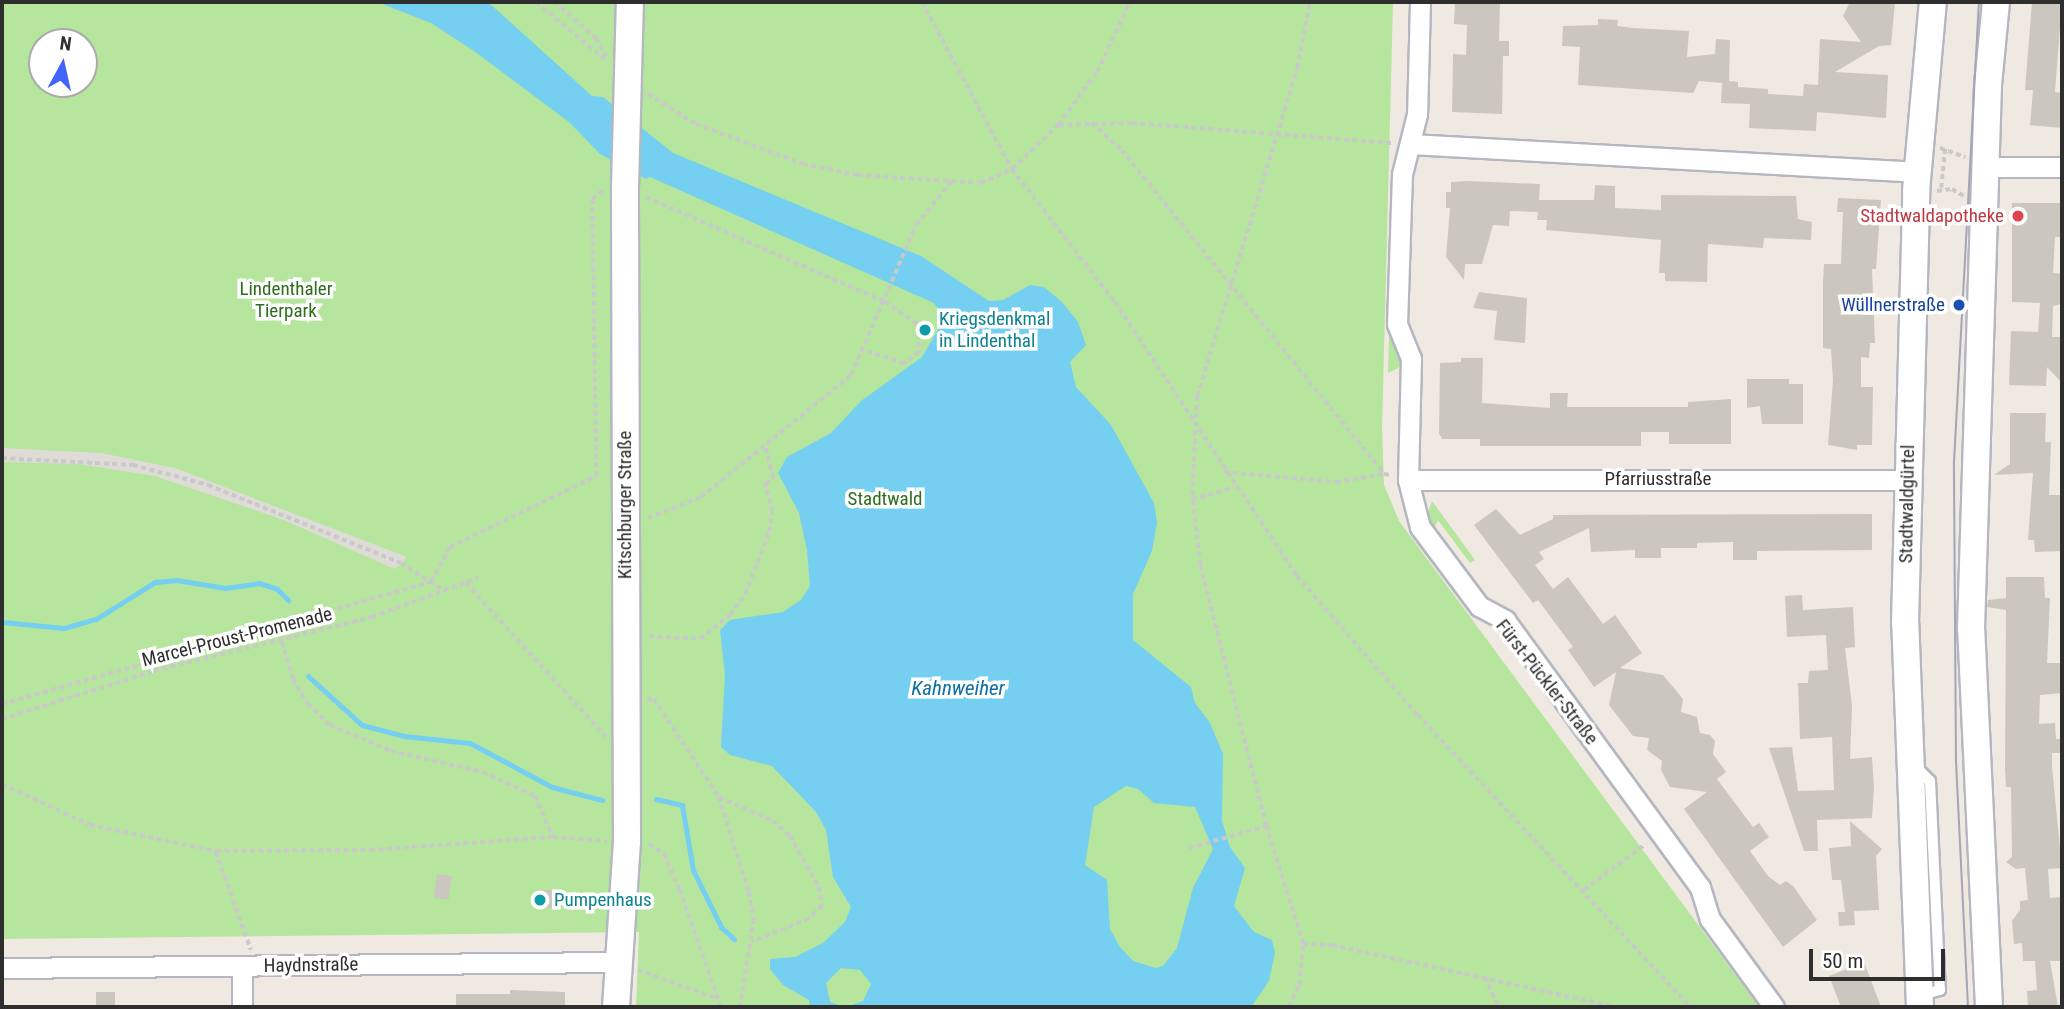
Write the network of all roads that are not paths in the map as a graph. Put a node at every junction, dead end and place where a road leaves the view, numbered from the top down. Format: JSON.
{"nodes":[{"id":1,"x":630,"y":2,"type":"edge"},
{"id":2,"x":1420,"y":2,"type":"edge"},
{"id":3,"x":1933,"y":2,"type":"edge"},
{"id":4,"x":1996,"y":2,"type":"edge"},
{"id":5,"x":1410,"y":144,"type":"junction"},
{"id":6,"x":2062,"y":167,"type":"edge"},
{"id":7,"x":1985,"y":168,"type":"junction"},
{"id":8,"x":1925,"y":184,"type":"junction"},
{"id":9,"x":1408,"y":480,"type":"junction"},
{"id":10,"x":1908,"y":480,"type":"junction"},
{"id":11,"x":620,"y":965,"type":"junction"},
{"id":12,"x":247,"y":966,"type":"junction"},
{"id":13,"x":2,"y":968,"type":"edge"},
{"id":14,"x":1920,"y":1001,"type":"edge"},
{"id":15,"x":242,"y":1007,"type":"edge"},
{"id":16,"x":616,"y":1007,"type":"edge"},
{"id":17,"x":1774,"y":1007,"type":"edge"},
{"id":18,"x":1989,"y":1007,"type":"edge"}],
"edges":[{"from":1,"to":11,"type":"main road","name":"Kitschburger Straße"},
{"from":2,"to":5,"type":"street","name":"Fürst-Pückler-Straße"},
{"from":3,"to":8,"type":"main road","name":"Stadtwaldgürtel"},
{"from":4,"to":7,"type":"main road"},
{"from":5,"to":8,"type":"street"},
{"from":5,"to":9,"type":"street","name":"Fürst-Pückler-Straße"},
{"from":6,"to":7,"type":"street"},
{"from":7,"to":18,"type":"main road"},
{"from":8,"to":10,"type":"main road","name":"Stadtwaldgürtel"},
{"from":9,"to":10,"type":"street","name":"Pfarriusstraße"},
{"from":9,"to":17,"type":"street","name":"Fürst-Pückler-Straße"},
{"from":10,"to":14,"type":"main road","name":"Stadtwaldgürtel"},
{"from":11,"to":12,"type":"street","name":"Haydnstraße"},
{"from":11,"to":16,"type":"main road","name":"Kitschburger Straße"},
{"from":12,"to":13,"type":"street","name":"Haydnstraße"},
{"from":12,"to":15,"type":"street"}]}
